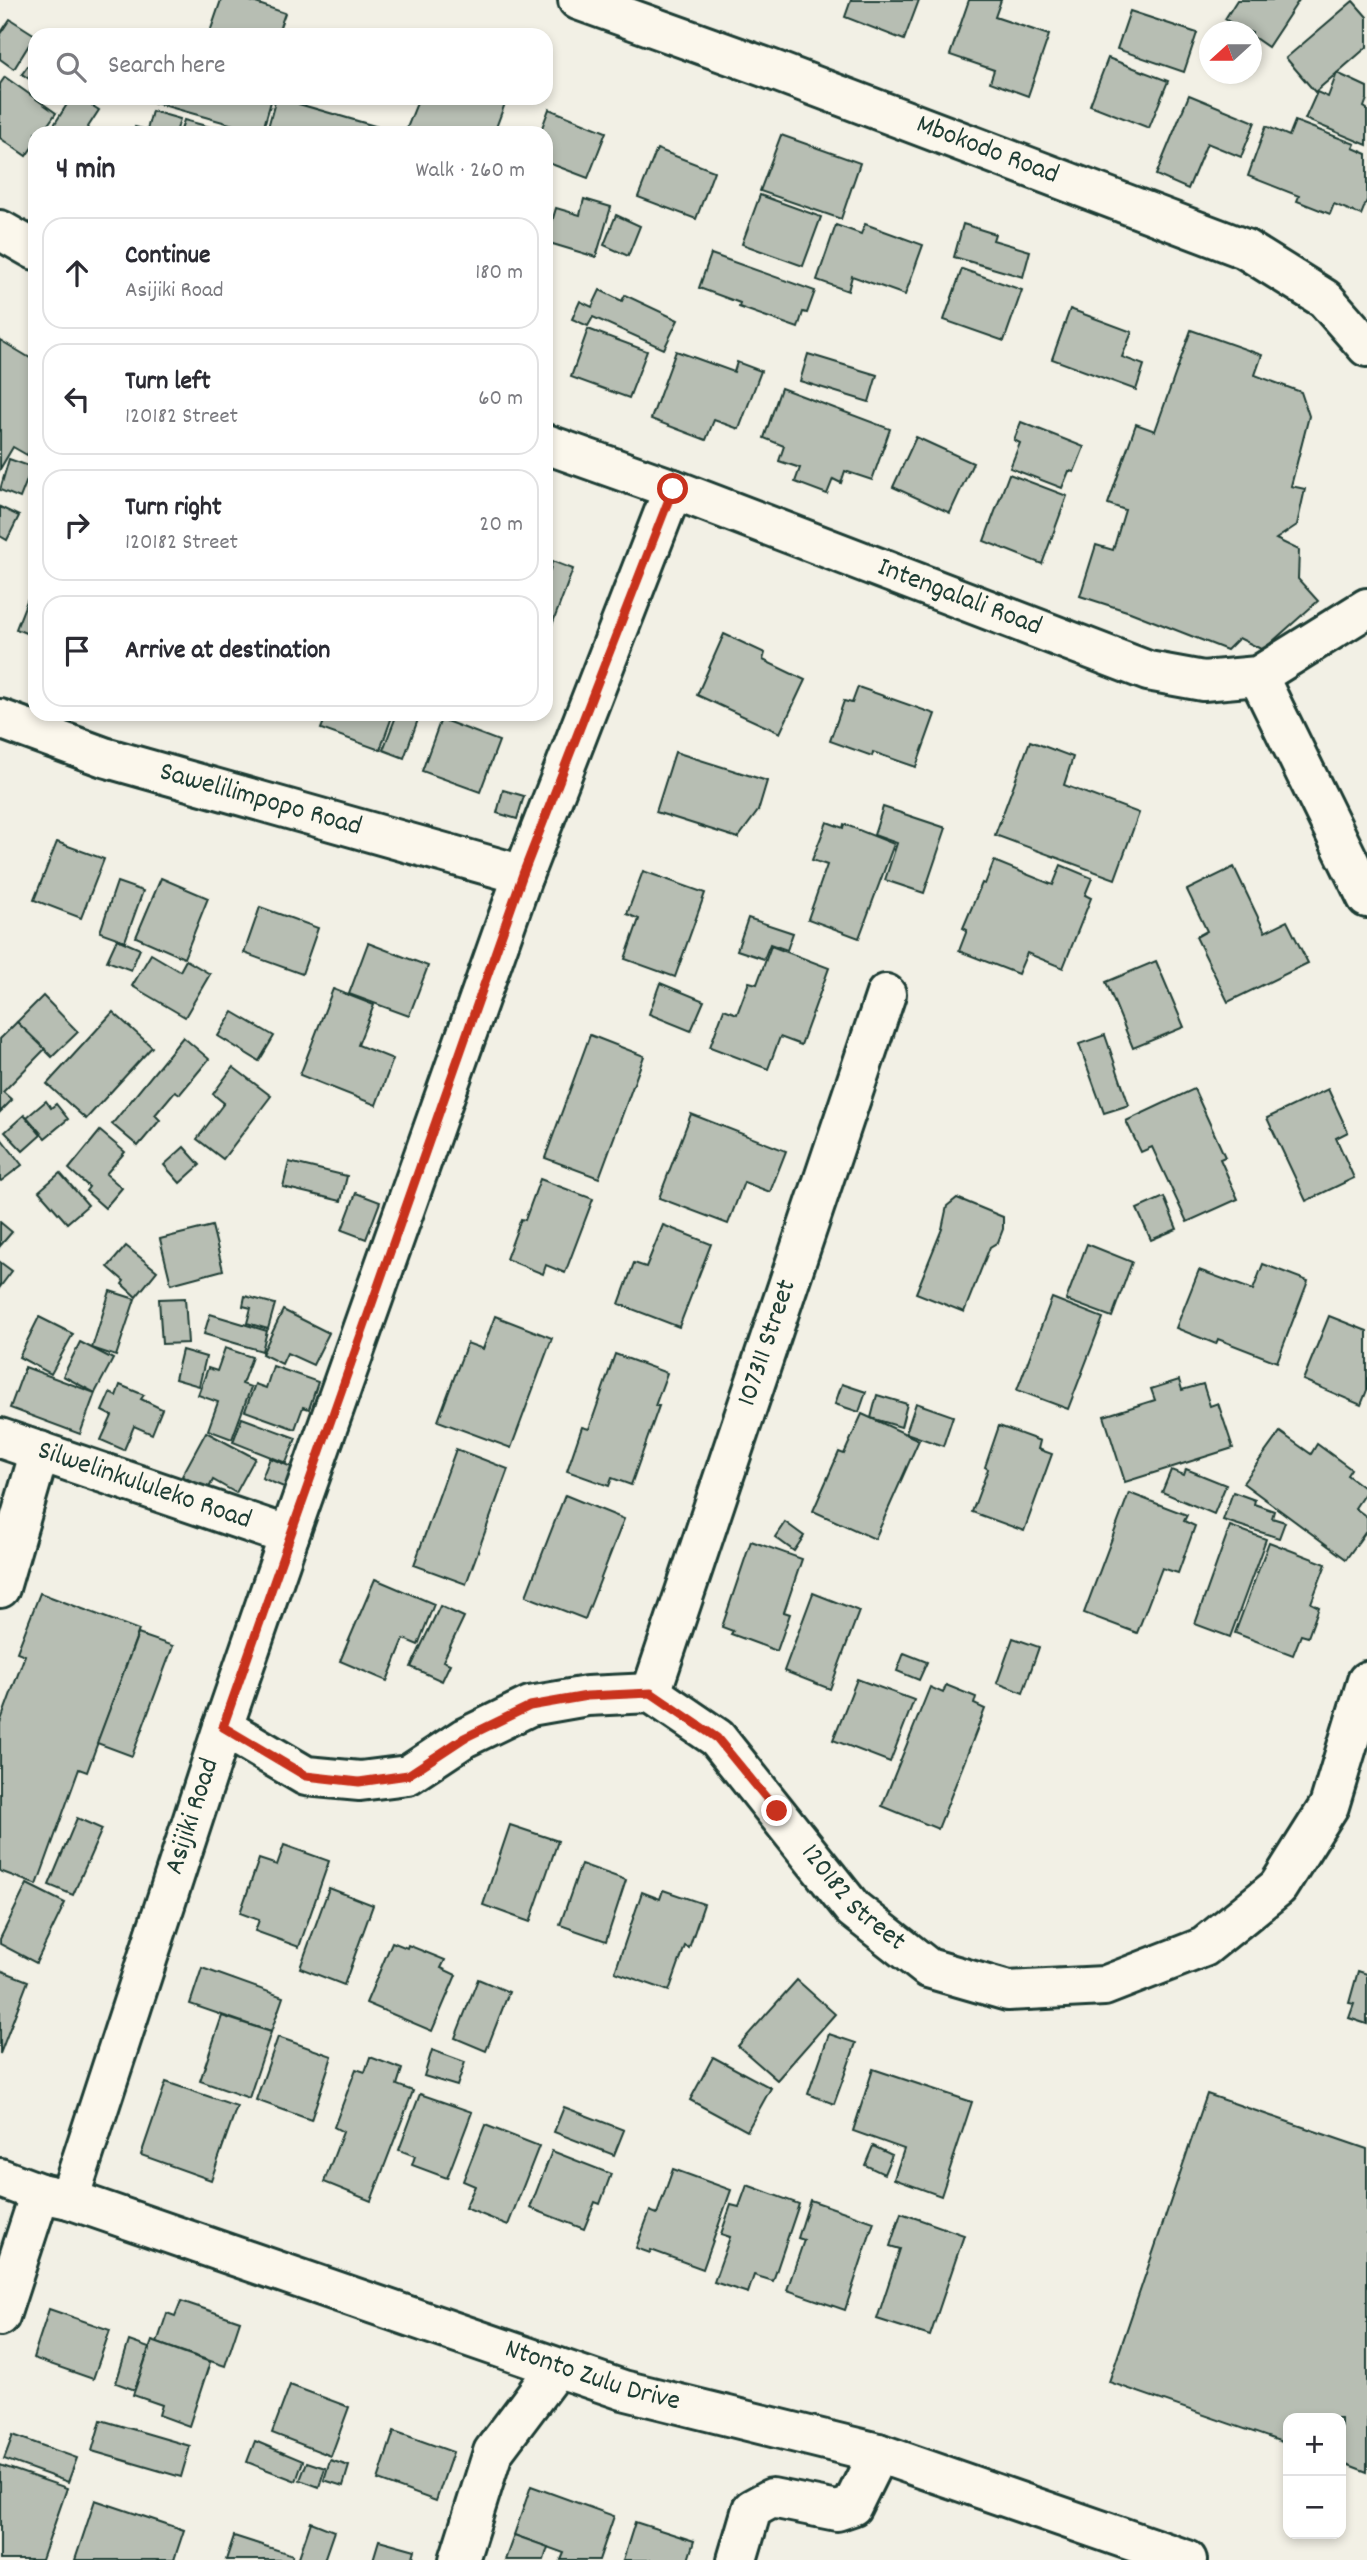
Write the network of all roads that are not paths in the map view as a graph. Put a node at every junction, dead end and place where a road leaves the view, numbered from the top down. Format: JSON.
{"nodes":[{"id":1,"x":578,"y":0,"type":"edge"},
{"id":2,"x":0,"y":230,"type":"edge"},
{"id":3,"x":28,"y":246,"type":"edge"},
{"id":4,"x":1367,"y":347,"type":"edge"},
{"id":5,"x":553,"y":446,"type":"edge"},
{"id":6,"x":673,"y":489,"type":"junction"},
{"id":7,"x":1367,"y":608,"type":"edge"},
{"id":8,"x":1258,"y":676,"type":"junction"},
{"id":9,"x":0,"y":719,"type":"edge"},
{"id":10,"x":523,"y":874,"type":"junction"},
{"id":11,"x":1367,"y":898,"type":"edge"},
{"id":12,"x":886,"y":994,"type":"dead end"},
{"id":13,"x":0,"y":1438,"type":"edge"},
{"id":14,"x":40,"y":1451,"type":"junction"},
{"id":15,"x":289,"y":1536,"type":"junction"},
{"id":16,"x":0,"y":1588,"type":"edge"},
{"id":17,"x":1367,"y":1681,"type":"edge"},
{"id":18,"x":651,"y":1693,"type":"junction"},
{"id":19,"x":223,"y":1727,"type":"junction"},
{"id":20,"x":0,"y":2178,"type":"edge"},
{"id":21,"x":55,"y":2196,"type":"junction"},
{"id":22,"x":0,"y":2316,"type":"edge"},
{"id":23,"x":556,"y":2368,"type":"junction"},
{"id":24,"x":878,"y":2453,"type":"junction"},
{"id":25,"x":459,"y":2560,"type":"edge"},
{"id":26,"x":737,"y":2560,"type":"edge"},
{"id":27,"x":1187,"y":2560,"type":"edge"}],
"edges":[{"from":1,"to":4,"type":"street","name":"Mbokodo Road"},
{"from":2,"to":3,"type":"street"},
{"from":5,"to":6,"type":"street","name":"Intengalali Road"},
{"from":6,"to":8,"type":"street","name":"Intengalali Road"},
{"from":6,"to":10,"type":"street","name":"Asijiki Road"},
{"from":7,"to":8,"type":"street","name":"Intengalali Road"},
{"from":8,"to":11,"type":"street"},
{"from":9,"to":10,"type":"street","name":"Sawelilimpopo Road"},
{"from":10,"to":15,"type":"street","name":"Asijiki Road"},
{"from":12,"to":18,"type":"street","name":"107311 Street"},
{"from":13,"to":14,"type":"street","name":"Silwelinkululeko Road"},
{"from":14,"to":15,"type":"street","name":"Silwelinkululeko Road"},
{"from":14,"to":16,"type":"street"},
{"from":15,"to":19,"type":"street","name":"Asijiki Road"},
{"from":17,"to":18,"type":"street","name":"120182 Street"},
{"from":18,"to":19,"type":"street"},
{"from":19,"to":21,"type":"street","name":"Asijiki Road"},
{"from":20,"to":21,"type":"street","name":"Ntonto Zulu Drive"},
{"from":21,"to":22,"type":"street","name":"Asijiki Road"},
{"from":21,"to":23,"type":"street","name":"Ntonto Zulu Drive"},
{"from":23,"to":24,"type":"street","name":"Ntonto Zulu Drive"},
{"from":23,"to":25,"type":"street"},
{"from":24,"to":26,"type":"street"},
{"from":24,"to":27,"type":"street","name":"Ntonto Zulu Drive"}]}
